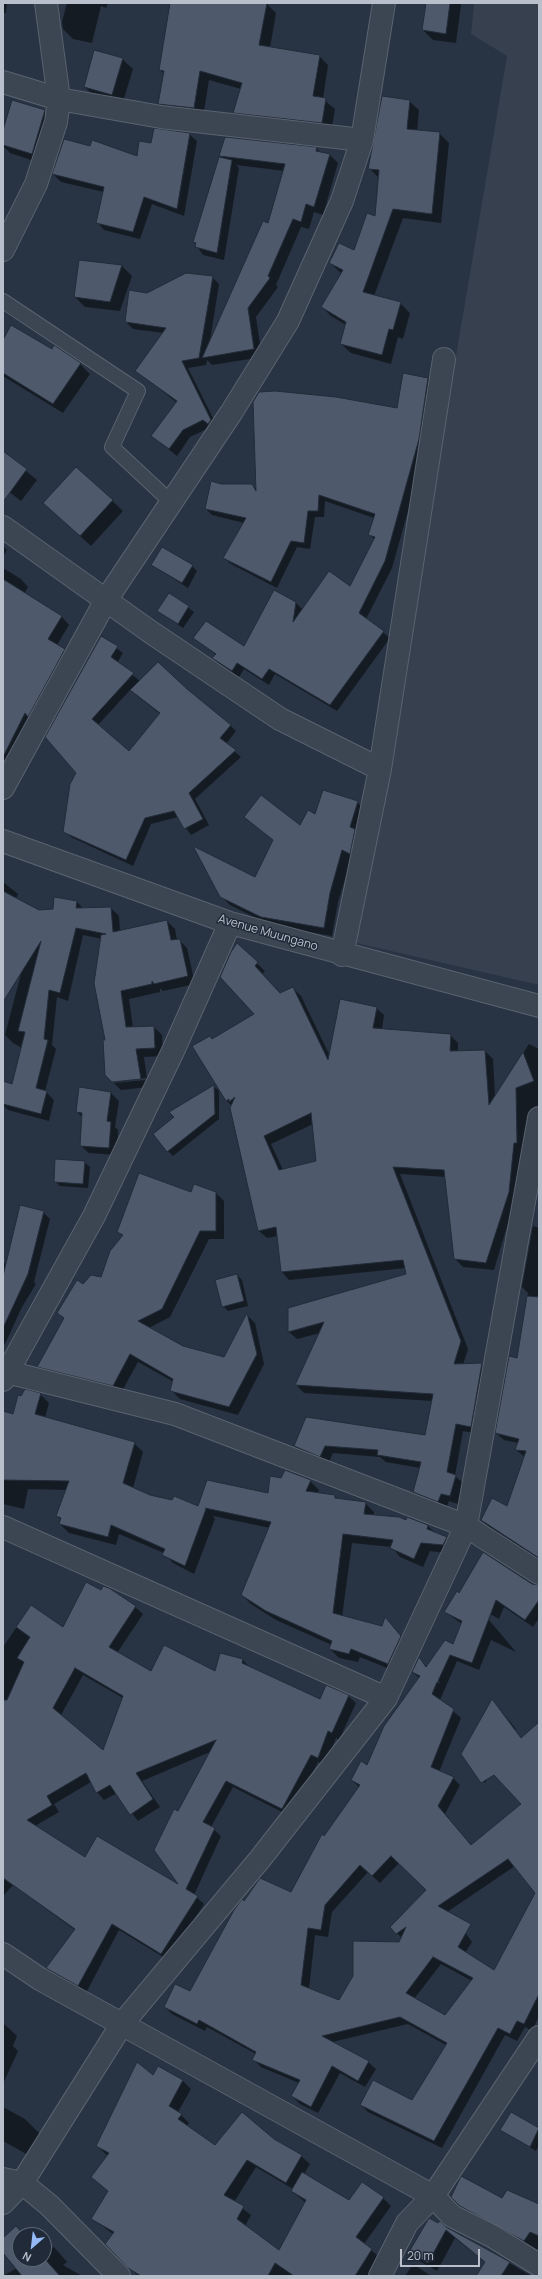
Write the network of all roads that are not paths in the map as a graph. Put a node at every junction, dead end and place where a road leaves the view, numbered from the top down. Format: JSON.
{"nodes":[{"id":1,"x":46,"y":3,"type":"edge"},
{"id":2,"x":384,"y":3,"type":"edge"},
{"id":3,"x":3,"y":82,"type":"edge"},
{"id":4,"x":59,"y":99,"type":"junction"},
{"id":5,"x":362,"y":140,"type":"junction"},
{"id":6,"x":3,"y":250,"type":"edge"},
{"id":7,"x":3,"y":301,"type":"edge"},
{"id":8,"x":444,"y":359,"type":"dead end"},
{"id":9,"x":171,"y":502,"type":"junction"},
{"id":10,"x":3,"y":527,"type":"edge"},
{"id":11,"x":106,"y":600,"type":"junction"},
{"id":12,"x":380,"y":769,"type":"junction"},
{"id":13,"x":3,"y":788,"type":"edge"},
{"id":14,"x":3,"y":841,"type":"edge"},
{"id":15,"x":230,"y":923,"type":"junction"},
{"id":16,"x":342,"y":955,"type":"junction"},
{"id":17,"x":539,"y":1006,"type":"edge"},
{"id":18,"x":539,"y":1118,"type":"edge"},
{"id":19,"x":4,"y":1374,"type":"edge"},
{"id":20,"x":466,"y":1526,"type":"junction"},
{"id":21,"x":3,"y":1527,"type":"edge"},
{"id":22,"x":539,"y":1573,"type":"edge"},
{"id":23,"x":386,"y":1698,"type":"junction"},
{"id":24,"x":3,"y":1954,"type":"edge"},
{"id":25,"x":122,"y":2024,"type":"junction"},
{"id":26,"x":539,"y":2037,"type":"edge"},
{"id":27,"x":13,"y":2181,"type":"edge"},
{"id":28,"x":433,"y":2196,"type":"junction"},
{"id":29,"x":3,"y":2203,"type":"edge"},
{"id":30,"x":539,"y":2265,"type":"edge"},
{"id":31,"x":119,"y":2276,"type":"edge"},
{"id":32,"x":380,"y":2276,"type":"edge"}],
"edges":[{"from":1,"to":4,"type":"street"},
{"from":2,"to":5,"type":"street"},
{"from":3,"to":4,"type":"street"},
{"from":4,"to":5,"type":"street"},
{"from":4,"to":6,"type":"street"},
{"from":5,"to":9,"type":"street"},
{"from":7,"to":9,"type":"lane"},
{"from":8,"to":12,"type":"street"},
{"from":9,"to":11,"type":"street"},
{"from":10,"to":11,"type":"street"},
{"from":11,"to":12,"type":"street"},
{"from":11,"to":13,"type":"street"},
{"from":12,"to":16,"type":"street"},
{"from":14,"to":15,"type":"street","name":"Avenue Muungano"},
{"from":15,"to":16,"type":"street","name":"Avenue Muungano"},
{"from":15,"to":19,"type":"street"},
{"from":16,"to":17,"type":"street","name":"Avenue Muungano"},
{"from":18,"to":20,"type":"street"},
{"from":19,"to":20,"type":"street"},
{"from":20,"to":22,"type":"street"},
{"from":20,"to":23,"type":"street"},
{"from":21,"to":23,"type":"street"},
{"from":23,"to":25,"type":"street"},
{"from":24,"to":25,"type":"street"},
{"from":25,"to":27,"type":"street"},
{"from":25,"to":28,"type":"street"},
{"from":26,"to":28,"type":"street"},
{"from":27,"to":29,"type":"street"},
{"from":27,"to":31,"type":"street"},
{"from":28,"to":30,"type":"street"},
{"from":28,"to":32,"type":"street"}]}
